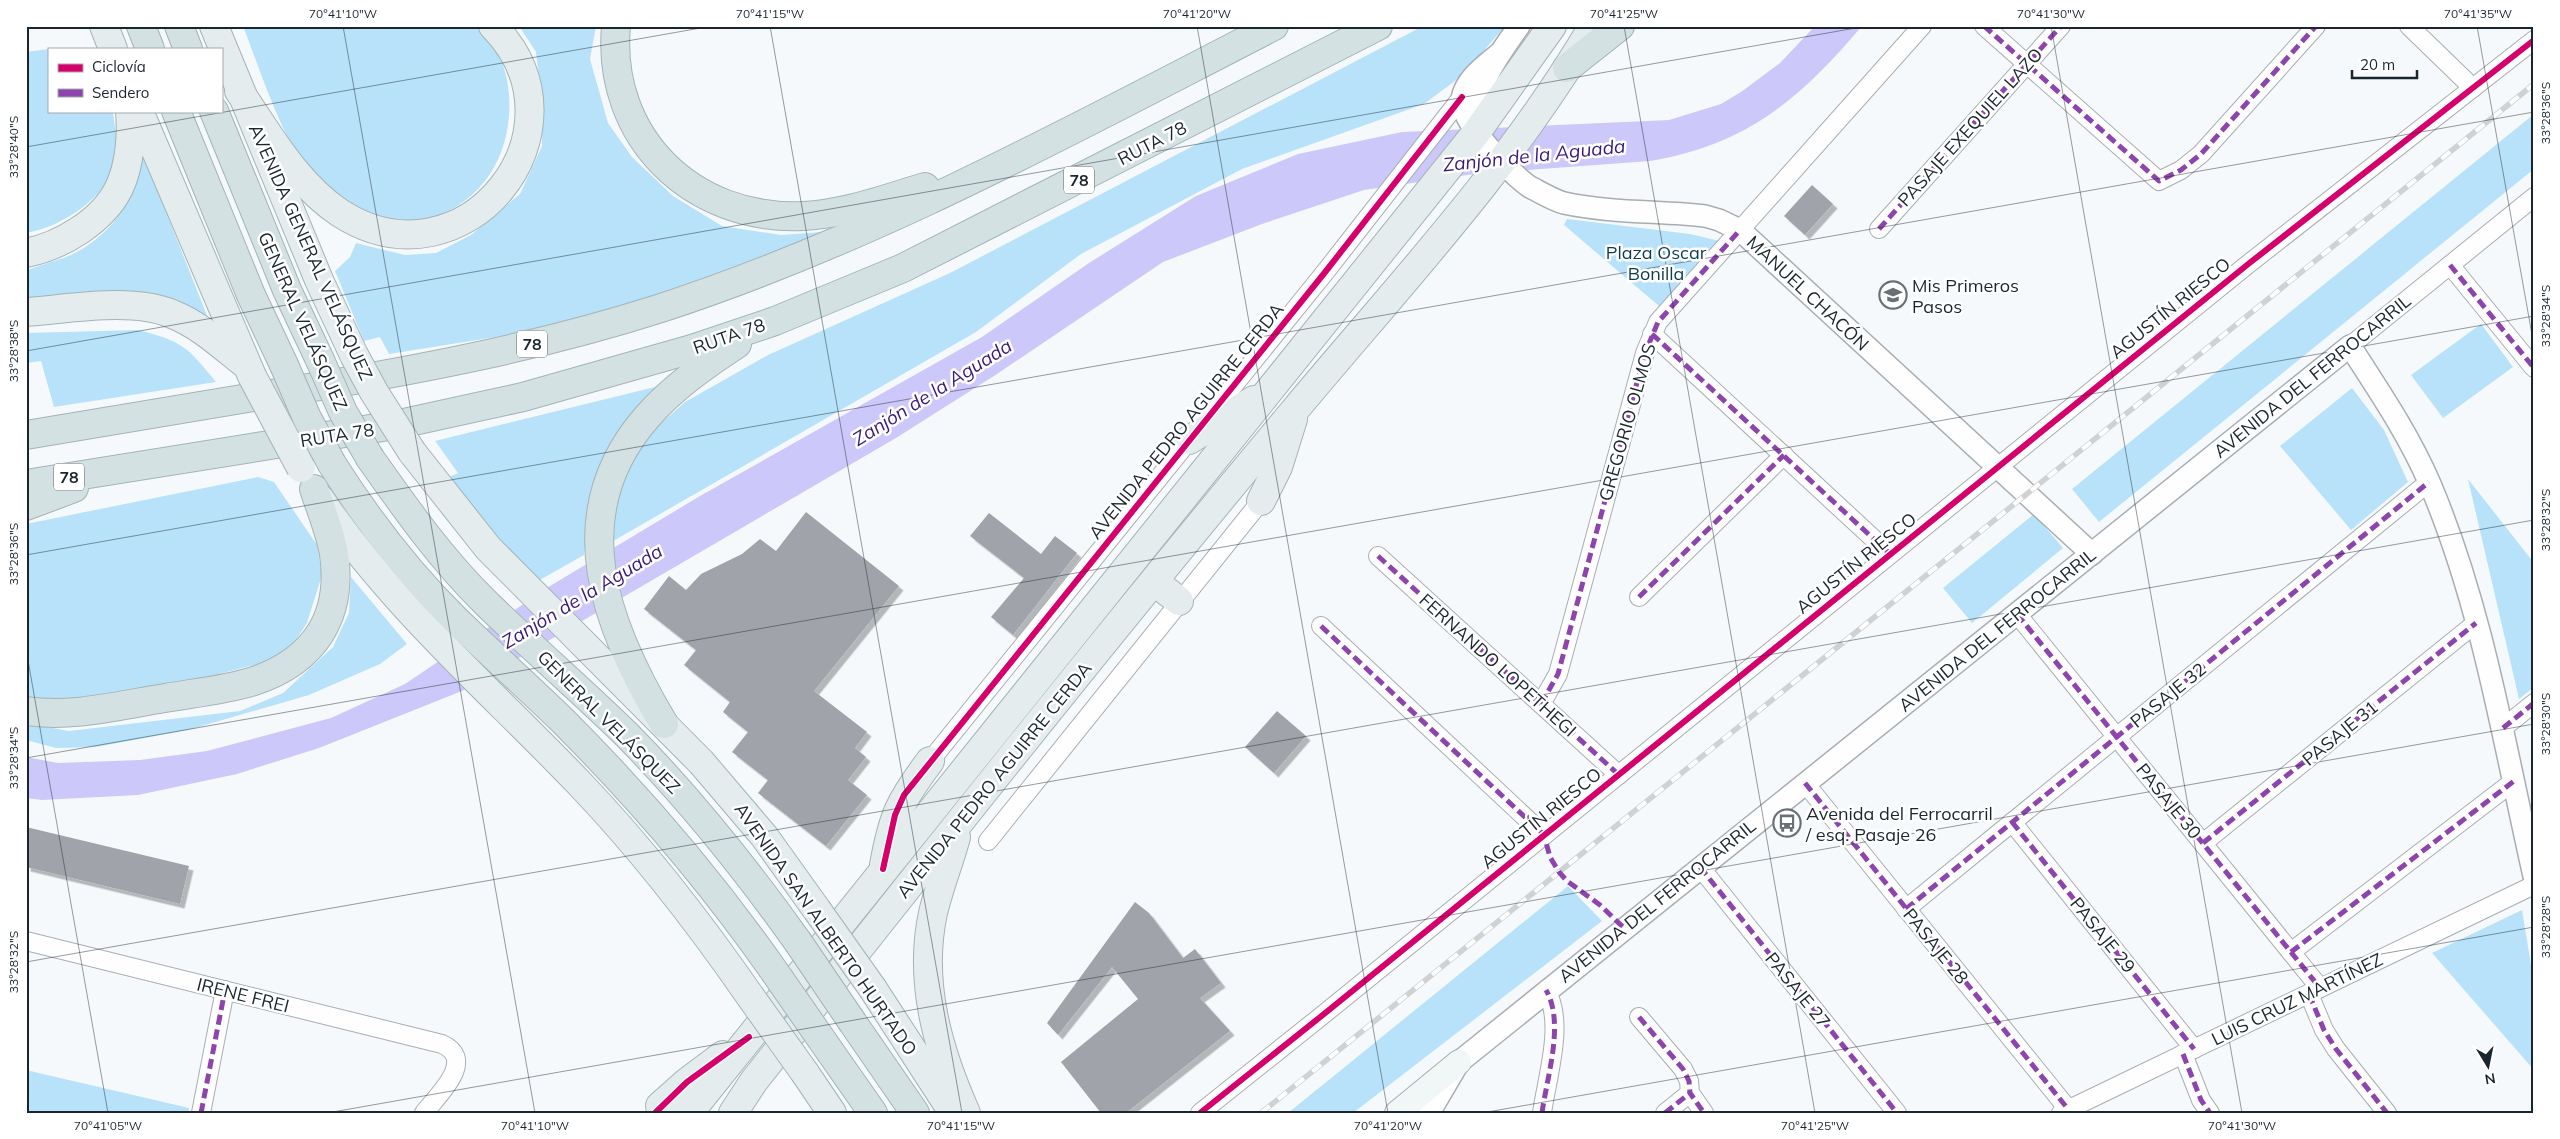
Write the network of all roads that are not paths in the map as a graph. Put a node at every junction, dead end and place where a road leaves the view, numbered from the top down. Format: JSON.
{"nodes":[{"id":1,"x":104,"y":26,"type":"edge"},
{"id":2,"x":493,"y":26,"type":"edge"},
{"id":3,"x":616,"y":26,"type":"edge"},
{"id":4,"x":1274,"y":26,"type":"edge"},
{"id":5,"x":1378,"y":26,"type":"edge"},
{"id":6,"x":1519,"y":26,"type":"edge"},
{"id":7,"x":1552,"y":26,"type":"edge"},
{"id":8,"x":1593,"y":26,"type":"edge"},
{"id":9,"x":1620,"y":26,"type":"edge"},
{"id":10,"x":1922,"y":26,"type":"edge"},
{"id":11,"x":1984,"y":26,"type":"edge"},
{"id":12,"x":2061,"y":26,"type":"edge"},
{"id":13,"x":2316,"y":26,"type":"edge"},
{"id":14,"x":2410,"y":26,"type":"edge"},
{"id":15,"x":215,"y":29,"type":"edge"},
{"id":16,"x":2534,"y":40,"type":"edge"},
{"id":17,"x":113,"y":48,"type":"edge"},
{"id":18,"x":2027,"y":64,"type":"junction"},
{"id":19,"x":1567,"y":68,"type":"junction"},
{"id":20,"x":2473,"y":88,"type":"junction"},
{"id":21,"x":239,"y":92,"type":"junction"},
{"id":22,"x":130,"y":112,"type":"edge"},
{"id":23,"x":139,"y":112,"type":"edge"},
{"id":24,"x":176,"y":112,"type":"edge"},
{"id":25,"x":214,"y":112,"type":"edge"},
{"id":26,"x":1469,"y":112,"type":"junction"},
{"id":27,"x":1010,"y":162,"type":"junction"},
{"id":28,"x":1504,"y":162,"type":"junction"},
{"id":29,"x":2534,"y":197,"type":"edge"},
{"id":30,"x":1879,"y":228,"type":"dead end"},
{"id":31,"x":1740,"y":230,"type":"junction"},
{"id":32,"x":27,"y":253,"type":"edge"},
{"id":33,"x":2450,"y":265,"type":"junction"},
{"id":34,"x":26,"y":312,"type":"edge"},
{"id":35,"x":775,"y":321,"type":"junction"},
{"id":36,"x":1652,"y":334,"type":"junction"},
{"id":37,"x":2350,"y":346,"type":"junction"},
{"id":38,"x":2534,"y":368,"type":"edge"},
{"id":39,"x":250,"y":371,"type":"junction"},
{"id":40,"x":1270,"y":390,"type":"junction"},
{"id":41,"x":1295,"y":410,"type":"junction"},
{"id":42,"x":26,"y":436,"type":"edge"},
{"id":43,"x":1189,"y":440,"type":"junction"},
{"id":44,"x":1784,"y":455,"type":"junction"},
{"id":45,"x":1998,"y":468,"type":"junction"},
{"id":46,"x":112,"y":470,"type":"junction"},
{"id":47,"x":308,"y":479,"type":"junction"},
{"id":48,"x":2429,"y":482,"type":"junction"},
{"id":49,"x":26,"y":484,"type":"edge"},
{"id":50,"x":1261,"y":501,"type":"joint"},
{"id":51,"x":26,"y":506,"type":"edge"},
{"id":52,"x":1890,"y":554,"type":"junction"},
{"id":53,"x":2092,"y":554,"type":"junction"},
{"id":54,"x":1378,"y":556,"type":"dead end"},
{"id":55,"x":1155,"y":582,"type":"junction"},
{"id":56,"x":1639,"y":597,"type":"dead end"},
{"id":57,"x":1179,"y":601,"type":"junction"},
{"id":58,"x":2017,"y":614,"type":"junction"},
{"id":59,"x":2476,"y":623,"type":"junction"},
{"id":60,"x":1321,"y":626,"type":"dead end"},
{"id":61,"x":587,"y":645,"type":"joint"},
{"id":62,"x":2534,"y":703,"type":"edge"},
{"id":63,"x":1541,"y":704,"type":"junction"},
{"id":64,"x":26,"y":711,"type":"edge"},
{"id":65,"x":664,"y":724,"type":"junction"},
{"id":66,"x":2503,"y":728,"type":"junction"},
{"id":67,"x":2117,"y":736,"type":"junction"},
{"id":68,"x":930,"y":761,"type":"joint"},
{"id":69,"x":1619,"y":774,"type":"junction"},
{"id":70,"x":2514,"y":781,"type":"junction"},
{"id":71,"x":1805,"y":783,"type":"junction"},
{"id":72,"x":961,"y":819,"type":"junction"},
{"id":73,"x":2012,"y":822,"type":"junction"},
{"id":74,"x":1544,"y":835,"type":"junction"},
{"id":75,"x":988,"y":841,"type":"dead end"},
{"id":76,"x":2203,"y":843,"type":"junction"},
{"id":77,"x":1700,"y":867,"type":"junction"},
{"id":78,"x":883,"y":869,"type":"junction"},
{"id":79,"x":2534,"y":876,"type":"edge"},
{"id":80,"x":2534,"y":886,"type":"edge"},
{"id":81,"x":1906,"y":909,"type":"junction"},
{"id":82,"x":26,"y":941,"type":"edge"},
{"id":83,"x":2291,"y":952,"type":"junction"},
{"id":84,"x":225,"y":990,"type":"junction"},
{"id":85,"x":1546,"y":990,"type":"junction"},
{"id":86,"x":2314,"y":991,"type":"junction"},
{"id":87,"x":1639,"y":1017,"type":"dead end"},
{"id":88,"x":749,"y":1037,"type":"junction"},
{"id":89,"x":2189,"y":1051,"type":"junction"},
{"id":90,"x":1459,"y":1062,"type":"junction"},
{"id":91,"x":1690,"y":1094,"type":"junction"},
{"id":92,"x":658,"y":1109,"type":"edge"},
{"id":93,"x":2064,"y":1111,"type":"edge"},
{"id":94,"x":201,"y":1113,"type":"edge"},
{"id":95,"x":424,"y":1113,"type":"edge"},
{"id":96,"x":689,"y":1113,"type":"edge"},
{"id":97,"x":733,"y":1113,"type":"edge"},
{"id":98,"x":832,"y":1113,"type":"edge"},
{"id":99,"x":873,"y":1113,"type":"edge"},
{"id":100,"x":916,"y":1113,"type":"edge"},
{"id":101,"x":953,"y":1113,"type":"edge"},
{"id":102,"x":966,"y":1113,"type":"edge"},
{"id":103,"x":1200,"y":1113,"type":"edge"},
{"id":104,"x":1397,"y":1113,"type":"edge"},
{"id":105,"x":1429,"y":1113,"type":"edge"},
{"id":106,"x":1542,"y":1113,"type":"edge"},
{"id":107,"x":1665,"y":1113,"type":"edge"},
{"id":108,"x":1704,"y":1113,"type":"edge"},
{"id":109,"x":1897,"y":1113,"type":"edge"},
{"id":110,"x":2210,"y":1113,"type":"edge"},
{"id":111,"x":2387,"y":1113,"type":"edge"}],
"edges":[{"from":1,"to":17,"type":"main road"},
{"from":2,"to":21,"type":"main road"},
{"from":3,"to":27,"type":"highway"},
{"from":4,"to":27,"type":"highway","number":"78"},
{"from":5,"to":35,"type":"highway","name":"RUTA 78","number":"78"},
{"from":6,"to":26,"type":"street"},
{"from":7,"to":26,"type":"main road","name":"AVENIDA PEDRO AGUIRRE CERDA"},
{"from":8,"to":19,"type":"main road","name":"AVENIDA PEDRO AGUIRRE CERDA"},
{"from":9,"to":19,"type":"highway"},
{"from":10,"to":31,"type":"street","name":"GREGORIO OLMOS"},
{"from":11,"to":18,"type":"street"},
{"from":12,"to":18,"type":"street","name":"PASAJE EXEQUIEL LAZO"},
{"from":13,"to":18,"type":"street"},
{"from":14,"to":20,"type":"street"},
{"from":15,"to":21,"type":"main road","name":"AVENIDA GENERAL VELÁSQUEZ"},
{"from":16,"to":20,"type":"street","name":"AGUSTÍN RIESCO"},
{"from":18,"to":30,"type":"street","name":"PASAJE EXEQUIEL LAZO"},
{"from":19,"to":28,"type":"main road","name":"AVENIDA PEDRO AGUIRRE CERDA"},
{"from":20,"to":45,"type":"street","name":"AGUSTÍN RIESCO"},
{"from":21,"to":61,"type":"main road","name":"AVENIDA GENERAL VELÁSQUEZ","bridge":true},
{"from":22,"to":32,"type":"main road"},
{"from":23,"to":39,"type":"main road"},
{"from":24,"to":99,"type":"highway","name":"GENERAL VELÁSQUEZ","bridge":true},
{"from":25,"to":100,"type":"highway","name":"GENERAL VELÁSQUEZ","bridge":true},
{"from":26,"to":28,"type":"street","name":"MANUEL CHACÓN"},
{"from":26,"to":40,"type":"main road","name":"AVENIDA PEDRO AGUIRRE CERDA"},
{"from":26,"to":43,"type":"street","name":"AVENIDA PEDRO AGUIRRE CERDA"},
{"from":27,"to":42,"type":"highway","number":"78"},
{"from":28,"to":31,"type":"street","name":"MANUEL CHACÓN"},
{"from":28,"to":41,"type":"main road","name":"AVENIDA PEDRO AGUIRRE CERDA"},
{"from":29,"to":33,"type":"street","name":"AVENIDA DEL FERROCARRIL"},
{"from":31,"to":36,"type":"street","name":"GREGORIO OLMOS"},
{"from":31,"to":45,"type":"street","name":"MANUEL CHACÓN"},
{"from":33,"to":37,"type":"street","name":"AVENIDA DEL FERROCARRIL"},
{"from":33,"to":38,"type":"street"},
{"from":34,"to":39,"type":"main road"},
{"from":35,"to":46,"type":"highway","name":"RUTA 78","number":"78"},
{"from":35,"to":65,"type":"highway"},
{"from":36,"to":44,"type":"street"},
{"from":36,"to":63,"type":"street","name":"GREGORIO OLMOS"},
{"from":37,"to":48,"type":"street"},
{"from":37,"to":53,"type":"street","name":"AVENIDA DEL FERROCARRIL"},
{"from":39,"to":47,"type":"main road","bridge":true},
{"from":40,"to":43,"type":"main road"},
{"from":40,"to":78,"type":"main road","name":"AVENIDA PEDRO AGUIRRE CERDA"},
{"from":41,"to":50,"type":"main road"},
{"from":41,"to":55,"type":"main road","name":"AVENIDA PEDRO AGUIRRE CERDA"},
{"from":43,"to":68,"type":"street","name":"AVENIDA PEDRO AGUIRRE CERDA"},
{"from":44,"to":52,"type":"street"},
{"from":44,"to":56,"type":"street"},
{"from":45,"to":52,"type":"street","name":"AGUSTÍN RIESCO"},
{"from":45,"to":53,"type":"street","name":"MANUEL CHACÓN"},
{"from":46,"to":49,"type":"highway","name":"RUTA 78","number":"78"},
{"from":46,"to":51,"type":"highway"},
{"from":47,"to":64,"type":"highway"},
{"from":47,"to":98,"type":"main road","bridge":true},
{"from":48,"to":59,"type":"street"},
{"from":48,"to":67,"type":"street","name":"PASAJE 32"},
{"from":50,"to":57,"type":"street","name":"AVENIDA PEDRO AGUIRRE CERDA"},
{"from":52,"to":69,"type":"street","name":"AGUSTÍN RIESCO"},
{"from":53,"to":58,"type":"street","name":"AVENIDA DEL FERROCARRIL"},
{"from":54,"to":63,"type":"street","name":"FERNANDO LOPETHEGI"},
{"from":55,"to":57,"type":"main road"},
{"from":55,"to":72,"type":"main road","name":"AVENIDA PEDRO AGUIRRE CERDA"},
{"from":57,"to":75,"type":"street","name":"AVENIDA PEDRO AGUIRRE CERDA"},
{"from":58,"to":67,"type":"street","name":"PASAJE 30"},
{"from":58,"to":71,"type":"street","name":"AVENIDA DEL FERROCARRIL"},
{"from":59,"to":66,"type":"street"},
{"from":59,"to":76,"type":"street","name":"PASAJE 31"},
{"from":60,"to":74,"type":"street"},
{"from":61,"to":65,"type":"main road","name":"AVENIDA SAN ALBERTO HURTADO"},
{"from":62,"to":66,"type":"street"},
{"from":63,"to":69,"type":"street","name":"FERNANDO LOPETHEGI"},
{"from":65,"to":101,"type":"main road","name":"AVENIDA SAN ALBERTO HURTADO","bridge":true},
{"from":66,"to":70,"type":"street"},
{"from":67,"to":73,"type":"street","name":"PASAJE 32"},
{"from":67,"to":76,"type":"street","name":"PASAJE 30"},
{"from":68,"to":78,"type":"main road"},
{"from":69,"to":74,"type":"street","name":"AGUSTÍN RIESCO"},
{"from":70,"to":79,"type":"street"},
{"from":70,"to":83,"type":"street"},
{"from":71,"to":77,"type":"street","name":"AVENIDA DEL FERROCARRIL"},
{"from":71,"to":81,"type":"street","name":"PASAJE 28"},
{"from":72,"to":97,"type":"main road","name":"AVENIDA PEDRO AGUIRRE CERDA"},
{"from":72,"to":102,"type":"main road"},
{"from":73,"to":81,"type":"street","name":"PASAJE 32"},
{"from":73,"to":89,"type":"street","name":"PASAJE 29"},
{"from":74,"to":103,"type":"street","name":"AGUSTÍN RIESCO"},
{"from":76,"to":83,"type":"street","name":"PASAJE 30"},
{"from":77,"to":85,"type":"street","name":"AVENIDA DEL FERROCARRIL"},
{"from":77,"to":109,"type":"street","name":"PASAJE 27"},
{"from":78,"to":88,"type":"main road","name":"AVENIDA PEDRO AGUIRRE CERDA"},
{"from":80,"to":86,"type":"street","name":"LUIS CRUZ MARTÍNEZ"},
{"from":81,"to":93,"type":"street","name":"PASAJE 28"},
{"from":82,"to":84,"type":"street","name":"IRENE FREI"},
{"from":83,"to":86,"type":"street","name":"PASAJE 30"},
{"from":84,"to":94,"type":"street"},
{"from":84,"to":95,"type":"street","name":"IRENE FREI"},
{"from":85,"to":90,"type":"street","name":"AVENIDA DEL FERROCARRIL"},
{"from":85,"to":106,"type":"street"},
{"from":86,"to":89,"type":"street","name":"LUIS CRUZ MARTÍNEZ"},
{"from":86,"to":111,"type":"street","name":"PASAJE 30"},
{"from":87,"to":91,"type":"street"},
{"from":88,"to":92,"type":"main road"},
{"from":88,"to":96,"type":"main road","name":"AVENIDA PEDRO AGUIRRE CERDA"},
{"from":89,"to":93,"type":"street","name":"LUIS CRUZ MARTÍNEZ"},
{"from":89,"to":110,"type":"street","name":"PASAJE 29"},
{"from":90,"to":104,"type":"main road"},
{"from":90,"to":105,"type":"street"},
{"from":91,"to":107,"type":"street"},
{"from":91,"to":108,"type":"street"}]}
